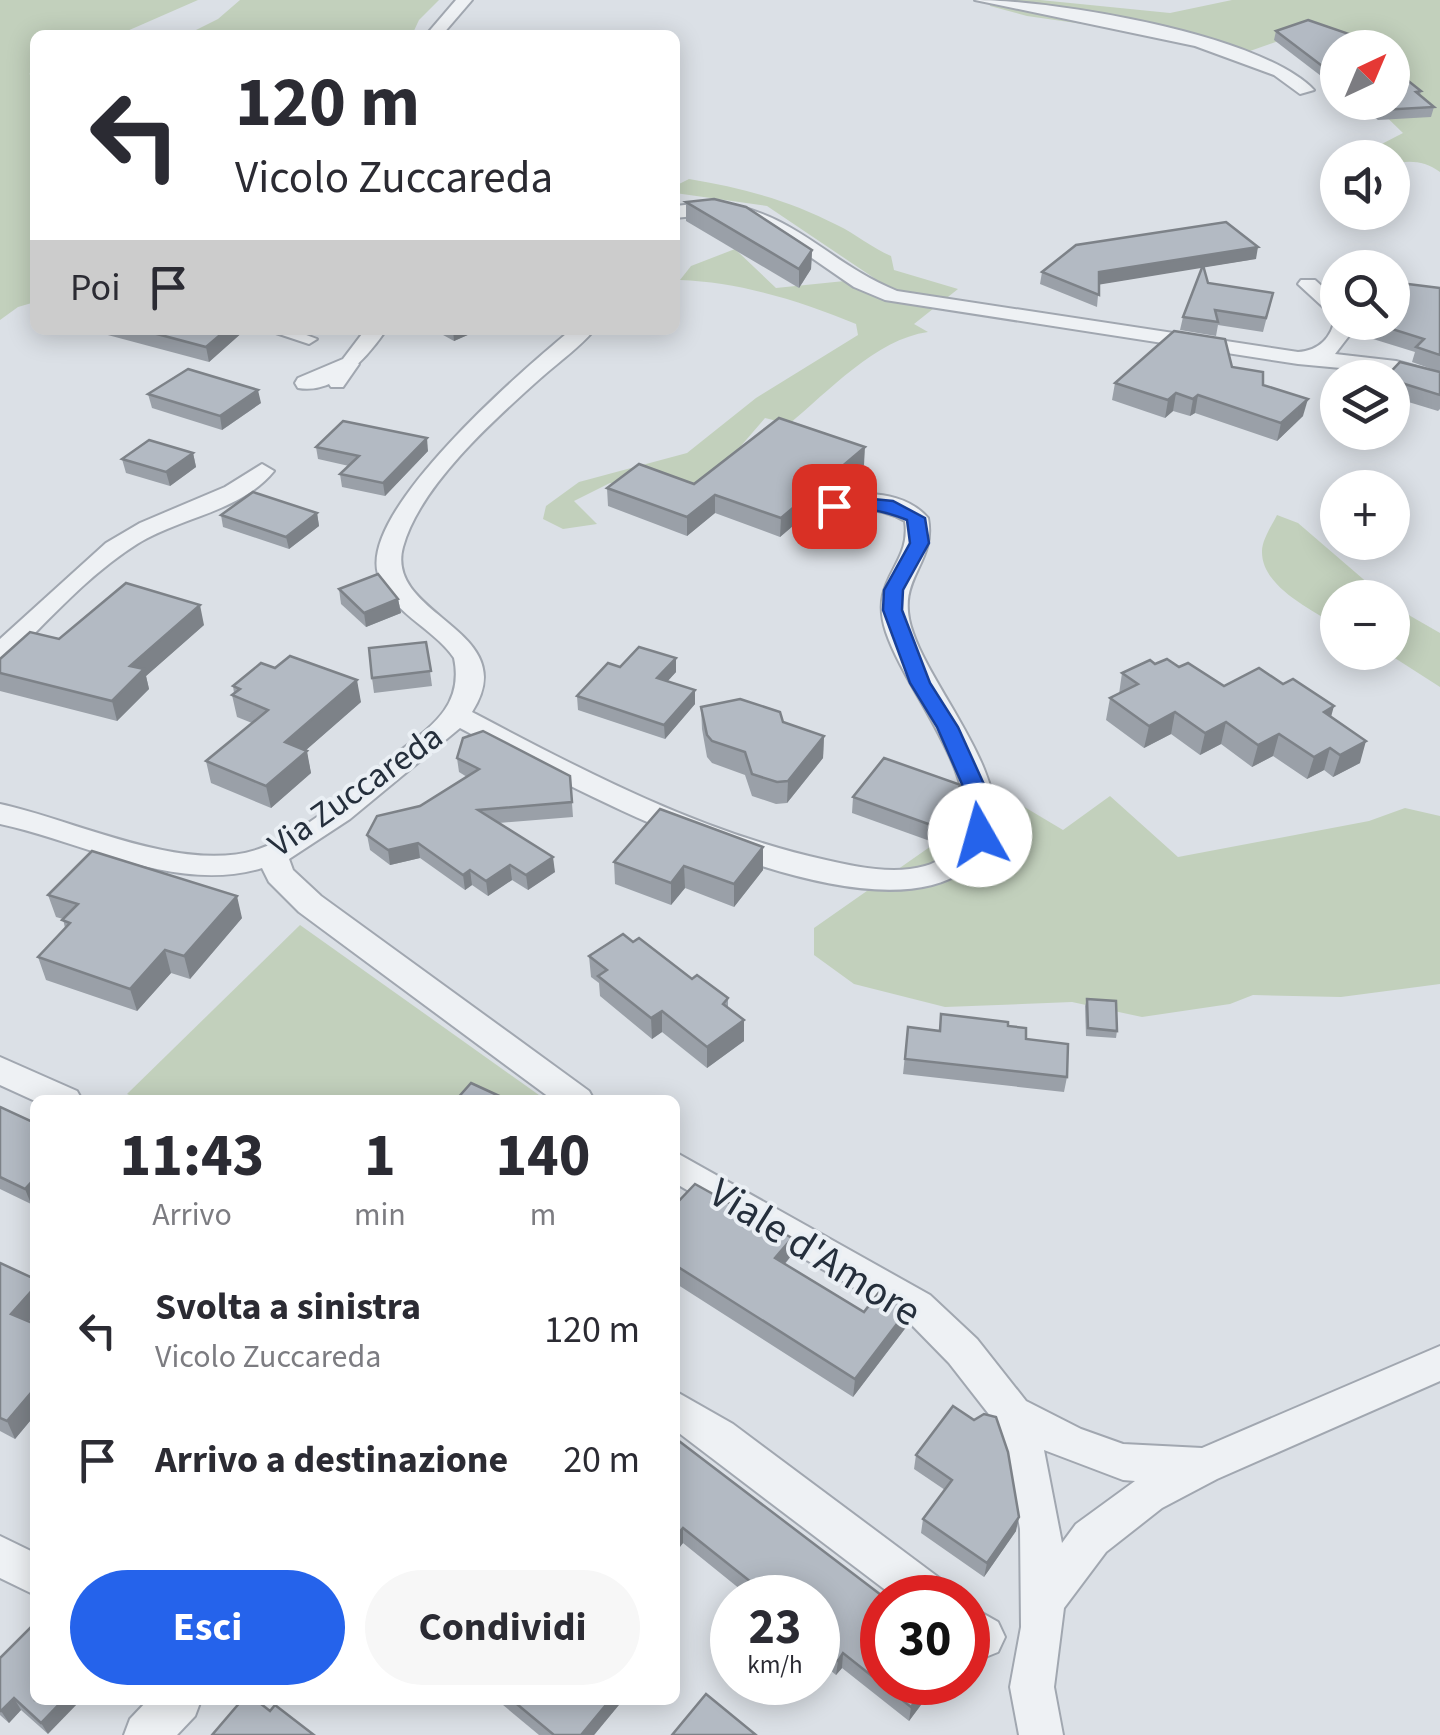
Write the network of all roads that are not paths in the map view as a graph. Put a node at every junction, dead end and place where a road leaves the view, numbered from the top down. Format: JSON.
{"nodes":[{"id":1,"x":464,"y":0,"type":"edge"},
{"id":2,"x":982,"y":0,"type":"edge"},
{"id":3,"x":438,"y":30,"type":"edge"},
{"id":4,"x":1306,"y":90,"type":"dead end"},
{"id":5,"x":680,"y":211,"type":"edge"},
{"id":6,"x":1308,"y":284,"type":"dead end"},
{"id":7,"x":1320,"y":296,"type":"edge"},
{"id":8,"x":293,"y":335,"type":"edge"},
{"id":9,"x":372,"y":335,"type":"edge"},
{"id":10,"x":579,"y":335,"type":"edge"},
{"id":11,"x":309,"y":339,"type":"dead end"},
{"id":12,"x":1337,"y":340,"type":"edge"},
{"id":13,"x":1319,"y":358,"type":"junction"},
{"id":14,"x":305,"y":376,"type":"dead end"},
{"id":15,"x":1440,"y":380,"type":"edge"},
{"id":16,"x":262,"y":471,"type":"dead end"},
{"id":17,"x":813,"y":540,"type":"dead end"},
{"id":18,"x":0,"y":653,"type":"edge"},
{"id":19,"x":458,"y":716,"type":"junction"},
{"id":20,"x":0,"y":814,"type":"edge"},
{"id":21,"x":272,"y":855,"type":"junction"},
{"id":22,"x":0,"y":1070,"type":"edge"},
{"id":23,"x":54,"y":1095,"type":"edge"},
{"id":24,"x":570,"y":1095,"type":"edge"},
{"id":25,"x":680,"y":1169,"type":"edge"},
{"id":26,"x":1440,"y":1363,"type":"edge"},
{"id":27,"x":680,"y":1412,"type":"edge"},
{"id":28,"x":1012,"y":1412,"type":"junction"},
{"id":29,"x":1203,"y":1466,"type":"junction"},
{"id":30,"x":0,"y":1556,"type":"edge"},
{"id":31,"x":30,"y":1572,"type":"edge"},
{"id":32,"x":900,"y":1575,"type":"edge"},
{"id":33,"x":1043,"y":1602,"type":"junction"},
{"id":34,"x":174,"y":1705,"type":"edge"},
{"id":35,"x":146,"y":1735,"type":"edge"},
{"id":36,"x":1041,"y":1735,"type":"edge"}],
"edges":[{"from":1,"to":3,"type":"street"},
{"from":2,"to":4,"type":"street"},
{"from":5,"to":13,"type":"street"},
{"from":6,"to":7,"type":"street"},
{"from":8,"to":11,"type":"street"},
{"from":9,"to":14,"type":"street"},
{"from":10,"to":19,"type":"street","name":"Via Zuccareda"},
{"from":12,"to":13,"type":"street"},
{"from":13,"to":15,"type":"street"},
{"from":16,"to":18,"type":"street"},
{"from":17,"to":19,"type":"street"},
{"from":19,"to":21,"type":"street","name":"Via Zuccareda"},
{"from":20,"to":21,"type":"street","name":"Via Zuccareda"},
{"from":21,"to":24,"type":"street"},
{"from":22,"to":23,"type":"street"},
{"from":25,"to":28,"type":"street","name":"Viale d'Amore"},
{"from":26,"to":29,"type":"street"},
{"from":27,"to":32,"type":"street"},
{"from":28,"to":29,"type":"street"},
{"from":28,"to":33,"type":"street","name":"Viale d'Amore"},
{"from":29,"to":33,"type":"street"},
{"from":30,"to":31,"type":"street"},
{"from":33,"to":36,"type":"street","name":"Viale d'Amore"},
{"from":34,"to":35,"type":"street"}]}
